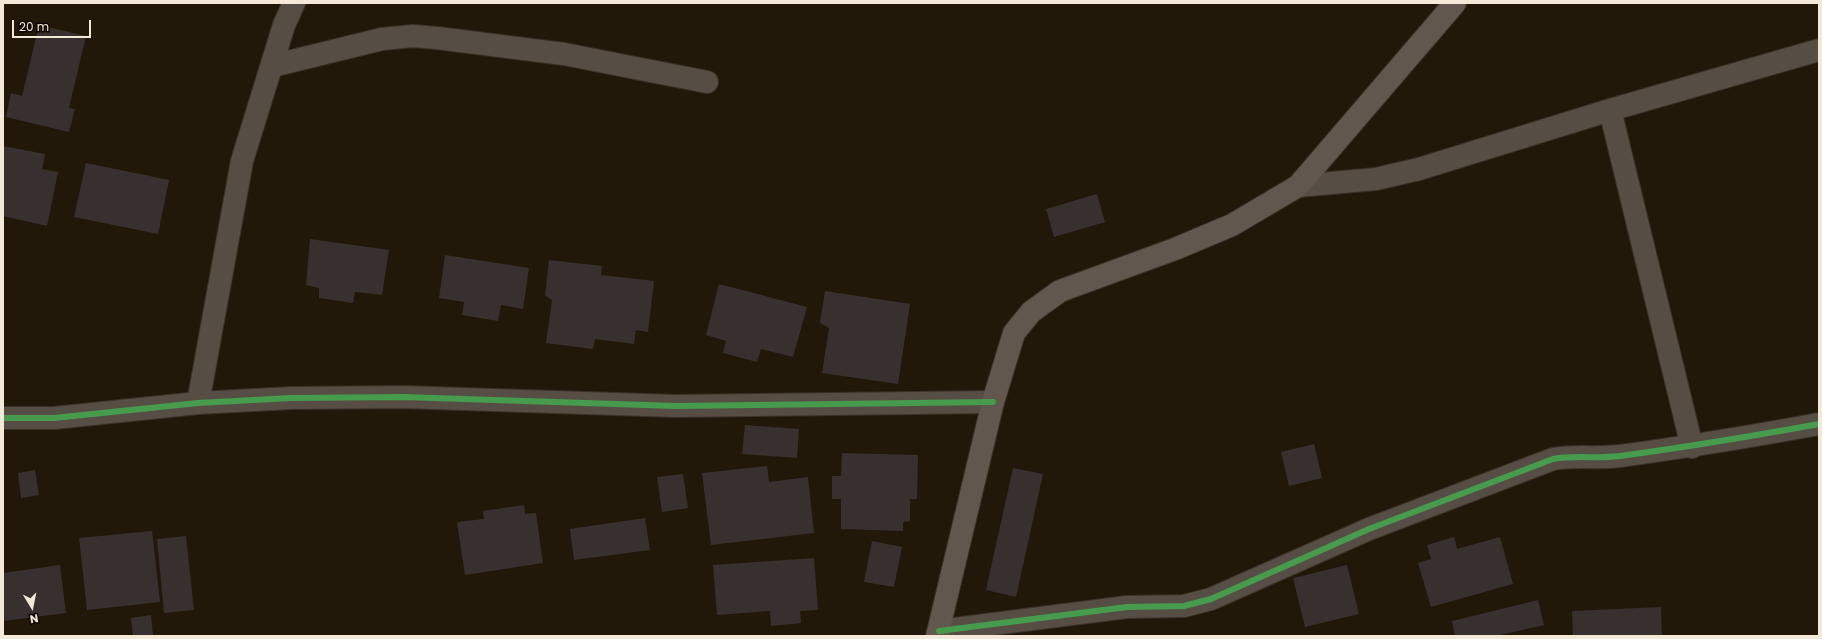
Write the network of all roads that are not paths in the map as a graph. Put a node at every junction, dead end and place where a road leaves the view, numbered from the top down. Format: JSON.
{"nodes":[{"id":1,"x":294,"y":3,"type":"edge"},
{"id":2,"x":1455,"y":3,"type":"edge"},
{"id":3,"x":1819,"y":50,"type":"edge"},
{"id":4,"x":272,"y":66,"type":"junction"},
{"id":5,"x":707,"y":82,"type":"dead end"},
{"id":6,"x":1610,"y":110,"type":"junction"},
{"id":7,"x":1298,"y":186,"type":"junction"},
{"id":8,"x":992,"y":402,"type":"junction"},
{"id":9,"x":198,"y":403,"type":"junction"},
{"id":10,"x":3,"y":418,"type":"edge"},
{"id":11,"x":1819,"y":424,"type":"edge"},
{"id":12,"x":1692,"y":447,"type":"junction"},
{"id":13,"x":938,"y":633,"type":"edge"}],
"edges":[{"from":1,"to":4,"type":"street"},
{"from":2,"to":7,"type":"street"},
{"from":3,"to":6,"type":"street"},
{"from":4,"to":5,"type":"street"},
{"from":4,"to":9,"type":"street"},
{"from":6,"to":7,"type":"street"},
{"from":6,"to":12,"type":"street"},
{"from":7,"to":8,"type":"street"},
{"from":8,"to":9,"type":"street"},
{"from":8,"to":13,"type":"street"},
{"from":9,"to":10,"type":"street"},
{"from":11,"to":12,"type":"street"},
{"from":12,"to":13,"type":"street"}]}
